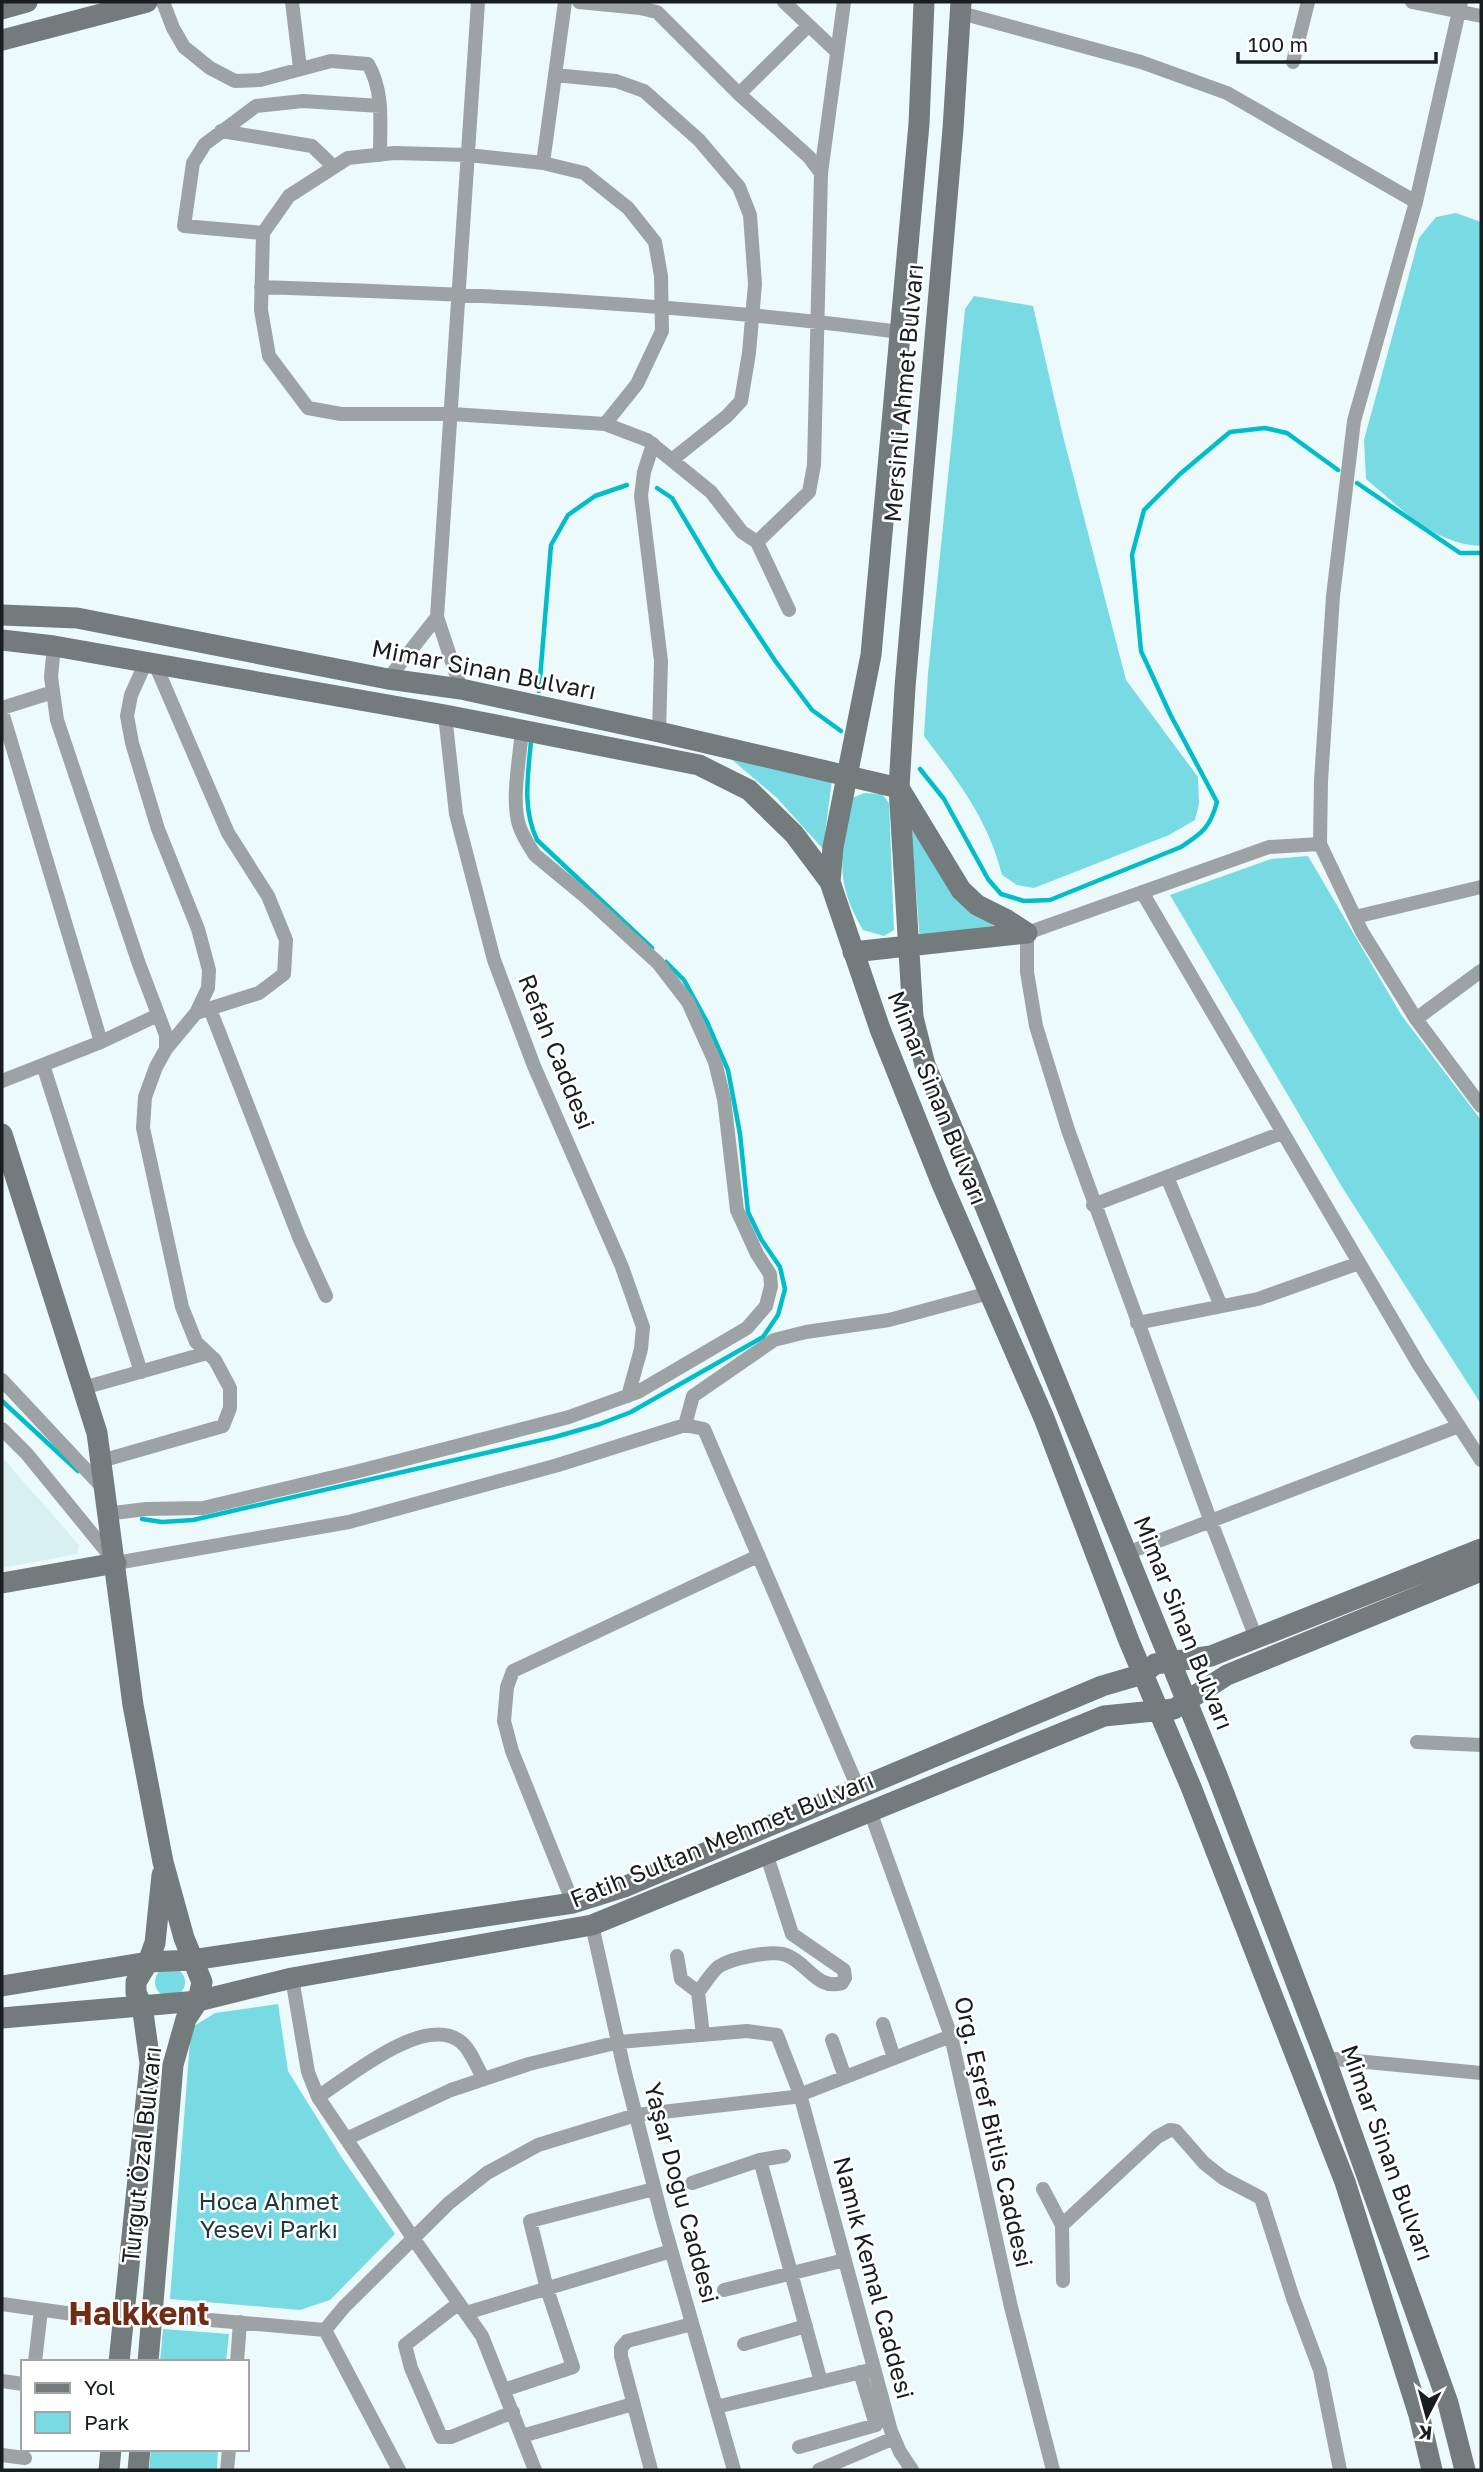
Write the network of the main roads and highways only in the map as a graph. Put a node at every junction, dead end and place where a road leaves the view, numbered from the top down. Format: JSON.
{"nodes":[{"id":1,"x":27,"y":2,"type":"edge"},
{"id":2,"x":147,"y":2,"type":"edge"},
{"id":3,"x":924,"y":2,"type":"edge"},
{"id":4,"x":961,"y":7,"type":"edge"},
{"id":5,"x":2,"y":9,"type":"edge"},
{"id":6,"x":2,"y":40,"type":"edge"},
{"id":7,"x":2,"y":615,"type":"edge"},
{"id":8,"x":2,"y":640,"type":"edge"},
{"id":9,"x":848,"y":777,"type":"junction"},
{"id":10,"x":899,"y":788,"type":"junction"},
{"id":11,"x":830,"y":882,"type":"junction"},
{"id":12,"x":907,"y":947,"type":"junction"},
{"id":13,"x":853,"y":952,"type":"junction"},
{"id":14,"x":2,"y":1134,"type":"edge"},
{"id":15,"x":1481,"y":1549,"type":"edge"},
{"id":16,"x":116,"y":1563,"type":"junction"},
{"id":17,"x":1481,"y":1571,"type":"edge"},
{"id":18,"x":2,"y":1583,"type":"edge"},
{"id":19,"x":1171,"y":1663,"type":"junction"},
{"id":20,"x":1143,"y":1674,"type":"junction"},
{"id":21,"x":1186,"y":1700,"type":"junction"},
{"id":22,"x":1159,"y":1712,"type":"junction"},
{"id":23,"x":163,"y":1862,"type":"junction"},
{"id":24,"x":192,"y":1960,"type":"junction"},
{"id":25,"x":148,"y":1962,"type":"junction"},
{"id":26,"x":2,"y":1986,"type":"edge"},
{"id":27,"x":198,"y":2001,"type":"junction"},
{"id":28,"x":142,"y":2005,"type":"junction"},
{"id":29,"x":2,"y":2018,"type":"edge"},
{"id":30,"x":119,"y":2360,"type":"edge"},
{"id":31,"x":148,"y":2360,"type":"edge"},
{"id":32,"x":111,"y":2451,"type":"edge"},
{"id":33,"x":140,"y":2451,"type":"edge"},
{"id":34,"x":109,"y":2470,"type":"edge"},
{"id":35,"x":138,"y":2470,"type":"edge"},
{"id":36,"x":1432,"y":2470,"type":"edge"},
{"id":37,"x":1465,"y":2470,"type":"edge"}],
"edges":[{"from":1,"to":5,"type":"main road"},
{"from":2,"to":6,"type":"main road"},
{"from":3,"to":9,"type":"main road","name":"Mersinli Ahmet Bulvarı"},
{"from":4,"to":10,"type":"main road","name":"Mersinli Ahmet Bulvarı"},
{"from":7,"to":9,"type":"main road","name":"Mimar Sinan Bulvarı"},
{"from":8,"to":11,"type":"main road","name":"Mimar Sinan Bulvarı"},
{"from":9,"to":10,"type":"main road"},
{"from":9,"to":11,"type":"main road","name":"Mimar Sinan Bulvarı"},
{"from":10,"to":12,"type":"main road","name":"Mimar Sinan Bulvarı"},
{"from":10,"to":12,"type":"main road"},
{"from":11,"to":13,"type":"main road","name":"Mimar Sinan Bulvarı"},
{"from":12,"to":13,"type":"main road"},
{"from":12,"to":19,"type":"main road","name":"Mimar Sinan Bulvarı"},
{"from":13,"to":20,"type":"main road","name":"Mimar Sinan Bulvarı"},
{"from":14,"to":16,"type":"main road"},
{"from":15,"to":19,"type":"main road"},
{"from":16,"to":18,"type":"main road"},
{"from":16,"to":23,"type":"main road"},
{"from":17,"to":21,"type":"main road"},
{"from":19,"to":20,"type":"main road","name":"Fatih Sultan Mehmet Bulvarı"},
{"from":19,"to":21,"type":"main road","name":"Mimar Sinan Bulvarı"},
{"from":20,"to":22,"type":"main road","name":"Mimar Sinan Bulvarı"},
{"from":20,"to":24,"type":"main road","name":"Fatih Sultan Mehmet Bulvarı"},
{"from":21,"to":22,"type":"main road","name":"Fatih Sultan Mehmet Bulvarı"},
{"from":21,"to":37,"type":"main road","name":"Mimar Sinan Bulvarı"},
{"from":22,"to":27,"type":"main road","name":"Fatih Sultan Mehmet Bulvarı"},
{"from":22,"to":36,"type":"main road","name":"Mimar Sinan Bulvarı"},
{"from":23,"to":24,"type":"main road"},
{"from":23,"to":25,"type":"main road","name":"Turgut Özal Bulvarı"},
{"from":24,"to":25,"type":"main road","name":"Fatih Sultan Mehmet Bulvarı"},
{"from":24,"to":27,"type":"main road"},
{"from":25,"to":26,"type":"main road","name":"Fatih Sultan Mehmet Bulvarı"},
{"from":25,"to":28,"type":"main road","name":"Turgut Özal Bulvarı"},
{"from":27,"to":28,"type":"main road","name":"Fatih Sultan Mehmet Bulvarı"},
{"from":27,"to":31,"type":"main road","name":"Turgut Özal Bulvarı"},
{"from":28,"to":29,"type":"main road","name":"Fatih Sultan Mehmet Bulvarı"},
{"from":28,"to":30,"type":"main road","name":"Turgut Özal Bulvarı"},
{"from":32,"to":34,"type":"main road"},
{"from":33,"to":35,"type":"main road"}]}
